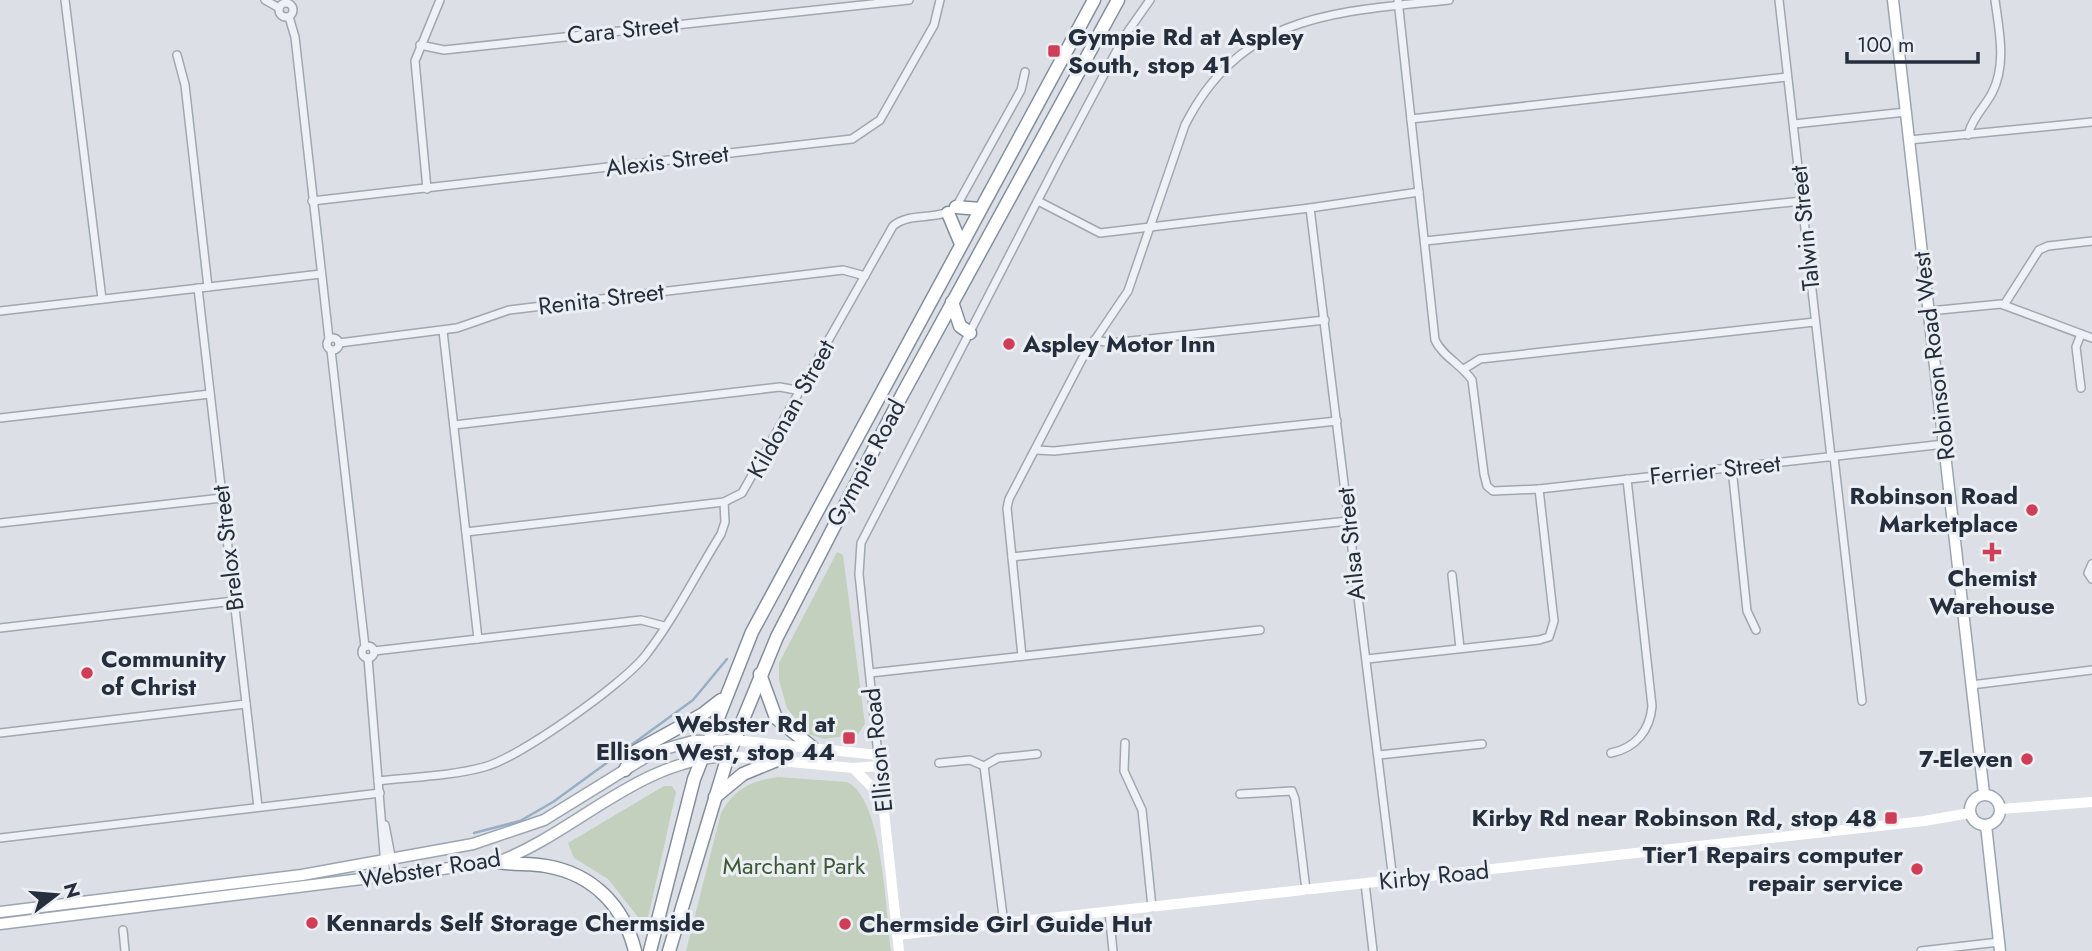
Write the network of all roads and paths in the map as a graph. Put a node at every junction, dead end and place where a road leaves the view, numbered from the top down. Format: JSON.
{"nodes":[{"id":1,"x":65,"y":0,"type":"edge"},
{"id":2,"x":265,"y":0,"type":"edge"},
{"id":3,"x":440,"y":0,"type":"edge"},
{"id":4,"x":789,"y":0,"type":"edge"},
{"id":5,"x":909,"y":0,"type":"edge"},
{"id":6,"x":940,"y":0,"type":"edge"},
{"id":7,"x":1094,"y":0,"type":"edge"},
{"id":8,"x":1118,"y":0,"type":"edge"},
{"id":9,"x":1150,"y":0,"type":"edge"},
{"id":10,"x":1449,"y":0,"type":"edge"},
{"id":11,"x":1779,"y":0,"type":"edge"},
{"id":12,"x":1894,"y":0,"type":"edge"},
{"id":13,"x":1995,"y":0,"type":"edge"},
{"id":14,"x":292,"y":2,"type":"edge"},
{"id":15,"x":1398,"y":3,"type":"edge"},
{"id":16,"x":279,"y":8,"type":"junction"},
{"id":17,"x":790,"y":11,"type":"junction"},
{"id":18,"x":289,"y":17,"type":"junction"},
{"id":19,"x":420,"y":46,"type":"junction"},
{"id":20,"x":177,"y":55,"type":"dead end"},
{"id":21,"x":1025,"y":72,"type":"dead end"},
{"id":22,"x":1787,"y":78,"type":"junction"},
{"id":23,"x":1906,"y":112,"type":"junction"},
{"id":24,"x":1411,"y":119,"type":"junction"},
{"id":25,"x":2092,"y":122,"type":"edge"},
{"id":26,"x":1794,"y":124,"type":"junction"},
{"id":27,"x":1968,"y":135,"type":"junction"},
{"id":28,"x":1909,"y":140,"type":"junction"},
{"id":29,"x":427,"y":189,"type":"junction"},
{"id":30,"x":1419,"y":192,"type":"junction"},
{"id":31,"x":313,"y":201,"type":"junction"},
{"id":32,"x":1038,"y":201,"type":"junction"},
{"id":33,"x":1802,"y":201,"type":"junction"},
{"id":34,"x":1310,"y":208,"type":"junction"},
{"id":35,"x":980,"y":209,"type":"junction"},
{"id":36,"x":952,"y":210,"type":"junction"},
{"id":37,"x":1151,"y":226,"type":"junction"},
{"id":38,"x":2092,"y":241,"type":"edge"},
{"id":39,"x":1425,"y":242,"type":"junction"},
{"id":40,"x":961,"y":244,"type":"junction"},
{"id":41,"x":321,"y":274,"type":"junction"},
{"id":42,"x":865,"y":276,"type":"junction"},
{"id":43,"x":208,"y":287,"type":"junction"},
{"id":44,"x":198,"y":288,"type":"junction"},
{"id":45,"x":103,"y":299,"type":"junction"},
{"id":46,"x":952,"y":302,"type":"junction"},
{"id":47,"x":2004,"y":305,"type":"junction"},
{"id":48,"x":0,"y":311,"type":"edge"},
{"id":49,"x":1929,"y":311,"type":"junction"},
{"id":50,"x":1325,"y":320,"type":"junction"},
{"id":51,"x":1815,"y":322,"type":"junction"},
{"id":52,"x":443,"y":331,"type":"junction"},
{"id":53,"x":970,"y":333,"type":"junction"},
{"id":54,"x":2081,"y":334,"type":"junction"},
{"id":55,"x":2092,"y":338,"type":"edge"},
{"id":56,"x":329,"y":339,"type":"junction"},
{"id":57,"x":1094,"y":340,"type":"junction"},
{"id":58,"x":339,"y":343,"type":"junction"},
{"id":59,"x":331,"y":350,"type":"junction"},
{"id":60,"x":1464,"y":369,"type":"junction"},
{"id":61,"x":2081,"y":388,"type":"dead end"},
{"id":62,"x":801,"y":391,"type":"junction"},
{"id":63,"x":210,"y":394,"type":"junction"},
{"id":64,"x":0,"y":418,"type":"edge"},
{"id":65,"x":1338,"y":421,"type":"junction"},
{"id":66,"x":454,"y":425,"type":"junction"},
{"id":67,"x":1945,"y":444,"type":"junction"},
{"id":68,"x":1036,"y":450,"type":"junction"},
{"id":69,"x":1832,"y":457,"type":"junction"},
{"id":70,"x":1732,"y":468,"type":"junction"},
{"id":71,"x":1627,"y":479,"type":"junction"},
{"id":72,"x":1539,"y":489,"type":"junction"},
{"id":73,"x":222,"y":498,"type":"junction"},
{"id":74,"x":723,"y":502,"type":"junction"},
{"id":75,"x":1348,"y":521,"type":"junction"},
{"id":76,"x":0,"y":523,"type":"edge"},
{"id":77,"x":466,"y":532,"type":"junction"},
{"id":78,"x":860,"y":550,"type":"joint"},
{"id":79,"x":1012,"y":557,"type":"junction"},
{"id":80,"x":2092,"y":564,"type":"edge"},
{"id":81,"x":1452,"y":575,"type":"dead end"},
{"id":82,"x":2092,"y":579,"type":"edge"},
{"id":83,"x":234,"y":601,"type":"junction"},
{"id":84,"x":664,"y":626,"type":"junction"},
{"id":85,"x":0,"y":628,"type":"edge"},
{"id":86,"x":1259,"y":630,"type":"dead end"},
{"id":87,"x":1756,"y":630,"type":"dead end"},
{"id":88,"x":478,"y":639,"type":"junction"},
{"id":89,"x":365,"y":647,"type":"junction"},
{"id":90,"x":1460,"y":648,"type":"junction"},
{"id":91,"x":374,"y":651,"type":"junction"},
{"id":92,"x":1022,"y":656,"type":"junction"},
{"id":93,"x":368,"y":658,"type":"junction"},
{"id":94,"x":1367,"y":659,"type":"junction"},
{"id":95,"x":2092,"y":670,"type":"edge"},
{"id":96,"x":870,"y":673,"type":"junction"},
{"id":97,"x":760,"y":674,"type":"junction"},
{"id":98,"x":1971,"y":685,"type":"junction"},
{"id":99,"x":724,"y":698,"type":"junction"},
{"id":100,"x":1861,"y":701,"type":"dead end"},
{"id":101,"x":246,"y":704,"type":"junction"},
{"id":102,"x":0,"y":733,"type":"edge"},
{"id":103,"x":708,"y":740,"type":"junction"},
{"id":104,"x":734,"y":740,"type":"junction"},
{"id":105,"x":1125,"y":743,"type":"dead end"},
{"id":106,"x":1482,"y":744,"type":"dead end"},
{"id":107,"x":812,"y":747,"type":"junction"},
{"id":108,"x":1611,"y":753,"type":"dead end"},
{"id":109,"x":1037,"y":754,"type":"dead end"},
{"id":110,"x":728,"y":755,"type":"junction"},
{"id":111,"x":1379,"y":755,"type":"junction"},
{"id":112,"x":702,"y":757,"type":"junction"},
{"id":113,"x":777,"y":760,"type":"junction"},
{"id":114,"x":878,"y":761,"type":"junction"},
{"id":115,"x":939,"y":763,"type":"dead end"},
{"id":116,"x":984,"y":766,"type":"junction"},
{"id":117,"x":853,"y":768,"type":"junction"},
{"id":118,"x":625,"y":770,"type":"junction"},
{"id":119,"x":379,"y":781,"type":"junction"},
{"id":120,"x":380,"y":793,"type":"junction"},
{"id":121,"x":1240,"y":794,"type":"dead end"},
{"id":122,"x":1984,"y":794,"type":"junction"},
{"id":123,"x":881,"y":796,"type":"junction"},
{"id":124,"x":715,"y":798,"type":"junction"},
{"id":125,"x":2092,"y":802,"type":"edge"},
{"id":126,"x":258,"y":807,"type":"junction"},
{"id":127,"x":2001,"y":809,"type":"junction"},
{"id":128,"x":1970,"y":813,"type":"junction"},
{"id":129,"x":1986,"y":825,"type":"junction"},
{"id":130,"x":0,"y":838,"type":"edge"},
{"id":131,"x":389,"y":860,"type":"junction"},
{"id":132,"x":498,"y":862,"type":"junction"},
{"id":133,"x":391,"y":877,"type":"junction"},
{"id":134,"x":1393,"y":880,"type":"junction"},
{"id":135,"x":1365,"y":883,"type":"junction"},
{"id":136,"x":1306,"y":890,"type":"junction"},
{"id":137,"x":1152,"y":907,"type":"junction"},
{"id":138,"x":0,"y":912,"type":"edge"},
{"id":139,"x":1109,"y":912,"type":"junction"},
{"id":140,"x":0,"y":924,"type":"edge"},
{"id":141,"x":1004,"y":924,"type":"junction"},
{"id":142,"x":122,"y":930,"type":"dead end"},
{"id":143,"x":897,"y":935,"type":"junction"},
{"id":144,"x":2000,"y":947,"type":"edge"},
{"id":145,"x":125,"y":951,"type":"edge"},
{"id":146,"x":635,"y":951,"type":"edge"},
{"id":147,"x":650,"y":951,"type":"edge"},
{"id":148,"x":669,"y":951,"type":"edge"},
{"id":149,"x":900,"y":951,"type":"edge"},
{"id":150,"x":1113,"y":951,"type":"edge"},
{"id":151,"x":1373,"y":951,"type":"edge"},
{"id":152,"x":1921,"y":951,"type":"edge"}],
"edges":[{"from":1,"to":45,"type":"street"},
{"from":2,"to":16,"type":"street"},
{"from":3,"to":19,"type":"street"},
{"from":4,"to":17,"type":"street"},
{"from":5,"to":17,"type":"street","name":"Cara Street"},
{"from":6,"to":29,"type":"street","name":"Alexis Street"},
{"from":7,"to":35,"type":"highway","name":"Gympie Road"},
{"from":8,"to":46,"type":"highway","name":"Gympie Road"},
{"from":9,"to":32,"type":"street","name":"Gympie Road"},
{"from":10,"to":15,"type":"street"},
{"from":11,"to":22,"type":"street","name":"Talwin Street"},
{"from":12,"to":23,"type":"main road","name":"Robinson Road West"},
{"from":13,"to":27,"type":"street"},
{"from":14,"to":16,"type":"street"},
{"from":14,"to":18,"type":"street"},
{"from":15,"to":24,"type":"street"},
{"from":15,"to":37,"type":"street"},
{"from":16,"to":18,"type":"street"},
{"from":17,"to":19,"type":"street","name":"Cara Street"},
{"from":18,"to":31,"type":"street"},
{"from":19,"to":29,"type":"street"},
{"from":20,"to":43,"type":"street"},
{"from":21,"to":36,"type":"street"},
{"from":22,"to":24,"type":"street"},
{"from":22,"to":26,"type":"street","name":"Talwin Street"},
{"from":23,"to":26,"type":"street"},
{"from":23,"to":28,"type":"main road","name":"Robinson Road West"},
{"from":24,"to":30,"type":"street"},
{"from":25,"to":27,"type":"street"},
{"from":26,"to":33,"type":"street","name":"Talwin Street"},
{"from":27,"to":28,"type":"street"},
{"from":28,"to":49,"type":"main road","name":"Robinson Road West"},
{"from":29,"to":31,"type":"street","name":"Alexis Street"},
{"from":30,"to":34,"type":"street"},
{"from":30,"to":39,"type":"street"},
{"from":31,"to":41,"type":"street"},
{"from":32,"to":37,"type":"street"},
{"from":32,"to":53,"type":"street","name":"Gympie Road"},
{"from":33,"to":39,"type":"street"},
{"from":33,"to":51,"type":"street","name":"Talwin Street"},
{"from":34,"to":37,"type":"street"},
{"from":34,"to":50,"type":"street","name":"Ailsa Street"},
{"from":35,"to":36,"type":"highway"},
{"from":35,"to":40,"type":"highway","name":"Gympie Road"},
{"from":36,"to":40,"type":"highway"},
{"from":36,"to":42,"type":"street","name":"Kildonan Street"},
{"from":37,"to":57,"type":"street"},
{"from":38,"to":47,"type":"street"},
{"from":39,"to":60,"type":"street"},
{"from":40,"to":99,"type":"highway","name":"Gympie Road"},
{"from":41,"to":43,"type":"street"},
{"from":41,"to":56,"type":"street"},
{"from":42,"to":52,"type":"street","name":"Renita Street"},
{"from":42,"to":62,"type":"street","name":"Kildonan Street"},
{"from":43,"to":44,"type":"street"},
{"from":44,"to":45,"type":"street"},
{"from":44,"to":63,"type":"street","name":"Brelox Street"},
{"from":45,"to":48,"type":"street"},
{"from":46,"to":53,"type":"highway"},
{"from":46,"to":97,"type":"highway","name":"Gympie Road"},
{"from":47,"to":49,"type":"street"},
{"from":47,"to":54,"type":"street"},
{"from":49,"to":67,"type":"main road","name":"Robinson Road West"},
{"from":50,"to":57,"type":"street"},
{"from":50,"to":65,"type":"street","name":"Ailsa Street"},
{"from":51,"to":60,"type":"street"},
{"from":51,"to":69,"type":"street","name":"Talwin Street"},
{"from":52,"to":58,"type":"street","name":"Renita Street"},
{"from":52,"to":66,"type":"street"},
{"from":53,"to":78,"type":"street","name":"Gympie Road"},
{"from":54,"to":55,"type":"street"},
{"from":54,"to":61,"type":"street"},
{"from":56,"to":58,"type":"street"},
{"from":56,"to":59,"type":"street"},
{"from":57,"to":68,"type":"street"},
{"from":58,"to":59,"type":"street"},
{"from":59,"to":89,"type":"street"},
{"from":60,"to":72,"type":"street","name":"Ferrier Street"},
{"from":62,"to":66,"type":"street"},
{"from":62,"to":74,"type":"street","name":"Kildonan Street"},
{"from":63,"to":64,"type":"street"},
{"from":63,"to":73,"type":"street","name":"Brelox Street"},
{"from":65,"to":68,"type":"street"},
{"from":65,"to":75,"type":"street","name":"Ailsa Street"},
{"from":66,"to":77,"type":"street"},
{"from":67,"to":69,"type":"street","name":"Ferrier Street"},
{"from":67,"to":98,"type":"main road","name":"Robinson Road West"},
{"from":68,"to":79,"type":"street"},
{"from":69,"to":70,"type":"street","name":"Ferrier Street"},
{"from":69,"to":100,"type":"street","name":"Talwin Street"},
{"from":70,"to":71,"type":"street","name":"Ferrier Street"},
{"from":70,"to":87,"type":"street"},
{"from":71,"to":72,"type":"street","name":"Ferrier Street"},
{"from":71,"to":108,"type":"street"},
{"from":72,"to":90,"type":"street"},
{"from":73,"to":76,"type":"street"},
{"from":73,"to":83,"type":"street","name":"Brelox Street"},
{"from":74,"to":77,"type":"street"},
{"from":74,"to":84,"type":"street"},
{"from":75,"to":79,"type":"street"},
{"from":75,"to":94,"type":"street","name":"Ailsa Street"},
{"from":77,"to":88,"type":"street"},
{"from":78,"to":96,"type":"street","name":"Ellison Road"},
{"from":79,"to":92,"type":"street"},
{"from":80,"to":82,"type":"street"},
{"from":81,"to":90,"type":"street"},
{"from":83,"to":85,"type":"street"},
{"from":83,"to":101,"type":"street","name":"Brelox Street"},
{"from":84,"to":88,"type":"street"},
{"from":84,"to":119,"type":"street"},
{"from":86,"to":92,"type":"street"},
{"from":88,"to":91,"type":"street"},
{"from":89,"to":91,"type":"street"},
{"from":89,"to":93,"type":"street"},
{"from":90,"to":94,"type":"street"},
{"from":91,"to":93,"type":"street"},
{"from":92,"to":96,"type":"street"},
{"from":93,"to":119,"type":"street"},
{"from":94,"to":111,"type":"street","name":"Ailsa Street"},
{"from":95,"to":98,"type":"street"},
{"from":96,"to":114,"type":"street","name":"Ellison Road"},
{"from":97,"to":104,"type":"highway","name":"Gympie Road"},
{"from":97,"to":107,"type":"highway"},
{"from":98,"to":122,"type":"main road","name":"Robinson Road West"},
{"from":99,"to":103,"type":"highway","name":"Gympie Road"},
{"from":99,"to":118,"type":"highway"},
{"from":101,"to":102,"type":"street"},
{"from":101,"to":126,"type":"street","name":"Brelox Street"},
{"from":103,"to":104,"type":"main road","name":"Webster Road"},
{"from":103,"to":112,"type":"highway","name":"Gympie Road"},
{"from":103,"to":118,"type":"main road","name":"Webster Road"},
{"from":104,"to":107,"type":"street","name":"Webster Road"},
{"from":104,"to":110,"type":"highway","name":"Gympie Road"},
{"from":105,"to":137,"type":"street"},
{"from":106,"to":111,"type":"street"},
{"from":107,"to":114,"type":"street","name":"Webster Road"},
{"from":109,"to":116,"type":"street"},
{"from":110,"to":112,"type":"main road","name":"Webster Road"},
{"from":110,"to":113,"type":"street","name":"Webster Road"},
{"from":110,"to":124,"type":"highway","name":"Gympie Road"},
{"from":111,"to":134,"type":"street","name":"Ailsa Street"},
{"from":112,"to":132,"type":"main road","name":"Webster Road"},
{"from":112,"to":147,"type":"highway","name":"Gympie Road"},
{"from":113,"to":117,"type":"street","name":"Webster Road"},
{"from":113,"to":124,"type":"highway"},
{"from":114,"to":117,"type":"street","name":"Webster Road"},
{"from":114,"to":123,"type":"street","name":"Ellison Road"},
{"from":115,"to":116,"type":"street"},
{"from":116,"to":141,"type":"street"},
{"from":117,"to":123,"type":"street"},
{"from":118,"to":131,"type":"main road","name":"Webster Road"},
{"from":119,"to":120,"type":"street"},
{"from":120,"to":126,"type":"street"},
{"from":120,"to":131,"type":"street"},
{"from":121,"to":136,"type":"street"},
{"from":122,"to":127,"type":"main road"},
{"from":122,"to":128,"type":"main road"},
{"from":123,"to":143,"type":"street","name":"Ellison Road"},
{"from":124,"to":148,"type":"highway","name":"Gympie Road"},
{"from":125,"to":127,"type":"street"},
{"from":126,"to":130,"type":"street"},
{"from":127,"to":129,"type":"main road"},
{"from":128,"to":129,"type":"main road"},
{"from":128,"to":134,"type":"street","name":"Kirby Road"},
{"from":129,"to":144,"type":"main road"},
{"from":131,"to":133,"type":"street"},
{"from":131,"to":138,"type":"main road","name":"Webster Road"},
{"from":132,"to":133,"type":"main road","name":"Webster Road"},
{"from":132,"to":146,"type":"highway"},
{"from":133,"to":140,"type":"main road","name":"Webster Road"},
{"from":134,"to":135,"type":"street","name":"Kirby Road"},
{"from":135,"to":136,"type":"street","name":"Kirby Road"},
{"from":135,"to":151,"type":"street"},
{"from":136,"to":137,"type":"street","name":"Kirby Road"},
{"from":137,"to":139,"type":"street","name":"Kirby Road"},
{"from":139,"to":141,"type":"street","name":"Kirby Road"},
{"from":139,"to":150,"type":"street"},
{"from":141,"to":143,"type":"street","name":"Kirby Road"},
{"from":142,"to":145,"type":"street"},
{"from":143,"to":149,"type":"street","name":"Ellison Road"},
{"from":144,"to":152,"type":"street"}]}
